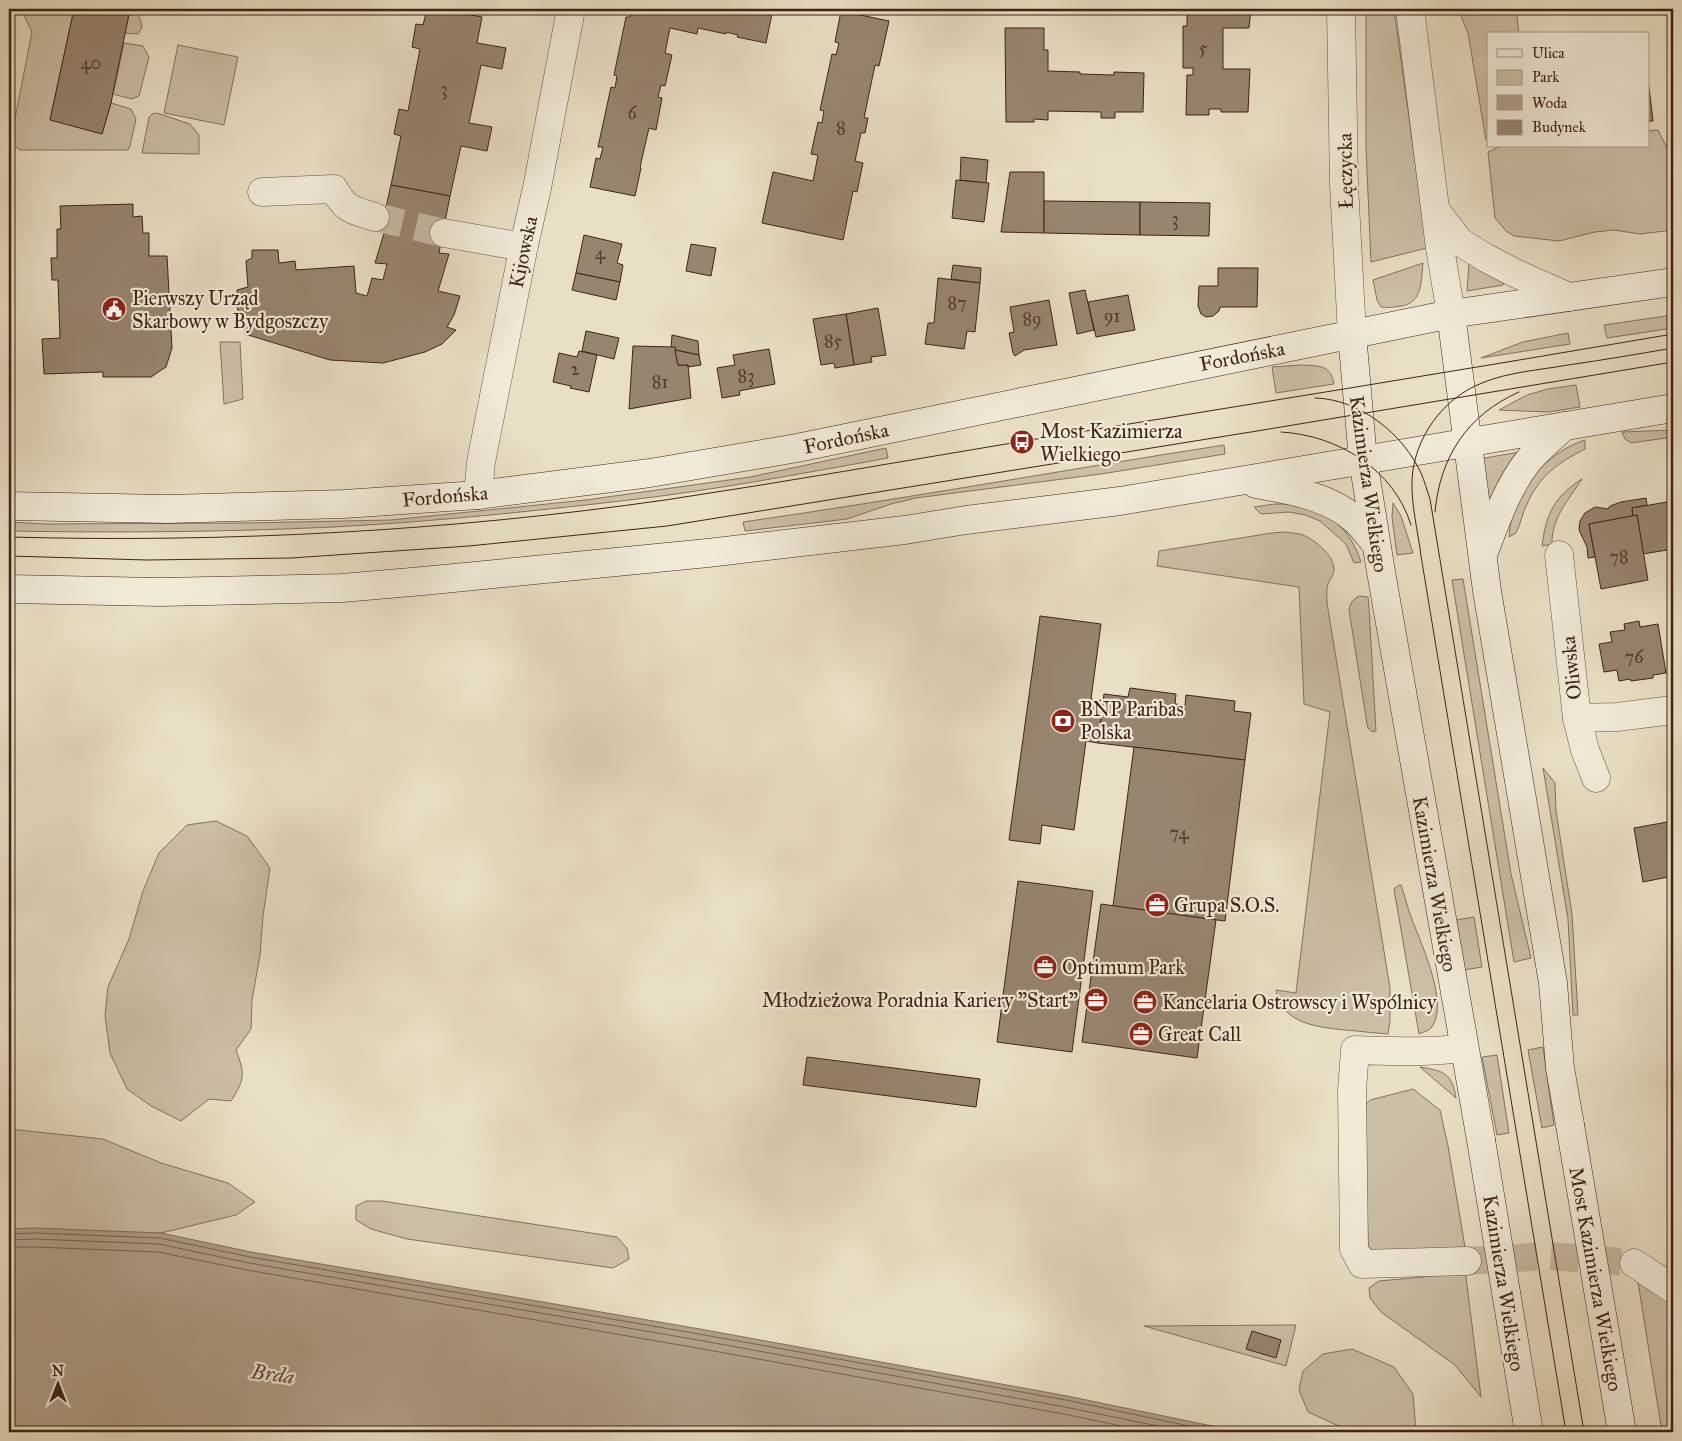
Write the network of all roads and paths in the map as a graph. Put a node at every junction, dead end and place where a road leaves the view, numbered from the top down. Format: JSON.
{"nodes":[{"id":1,"x":571,"y":9,"type":"edge"},
{"id":2,"x":1341,"y":9,"type":"edge"},
{"id":3,"x":1410,"y":9,"type":"edge"},
{"id":4,"x":262,"y":192,"type":"dead end"},
{"id":5,"x":1436,"y":211,"type":"junction"},
{"id":6,"x":375,"y":218,"type":"tunnel mouth"},
{"id":7,"x":444,"y":232,"type":"tunnel mouth"},
{"id":8,"x":524,"y":245,"type":"junction"},
{"id":9,"x":1673,"y":282,"type":"edge"},
{"id":10,"x":1569,"y":297,"type":"junction"},
{"id":11,"x":1451,"y":314,"type":"junction"},
{"id":12,"x":1352,"y":334,"type":"junction"},
{"id":13,"x":1673,"y":408,"type":"edge"},
{"id":14,"x":1565,"y":426,"type":"junction"},
{"id":15,"x":1467,"y":442,"type":"junction"},
{"id":16,"x":1363,"y":460,"type":"junction"},
{"id":17,"x":1241,"y":481,"type":"junction"},
{"id":18,"x":478,"y":495,"type":"junction"},
{"id":19,"x":9,"y":506,"type":"edge"},
{"id":20,"x":1376,"y":544,"type":"junction"},
{"id":21,"x":1559,"y":555,"type":"dead end"},
{"id":22,"x":1482,"y":556,"type":"junction"},
{"id":23,"x":9,"y":589,"type":"edge"},
{"id":24,"x":1673,"y":710,"type":"edge"},
{"id":25,"x":1577,"y":718,"type":"junction"},
{"id":26,"x":1596,"y":778,"type":"dead end"},
{"id":27,"x":1464,"y":1048,"type":"junction"},
{"id":28,"x":1467,"y":1261,"type":"tunnel mouth"},
{"id":29,"x":1634,"y":1263,"type":"tunnel mouth"},
{"id":30,"x":1673,"y":1289,"type":"edge"},
{"id":31,"x":1529,"y":1432,"type":"edge"},
{"id":32,"x":1622,"y":1432,"type":"edge"}],
"edges":[{"from":1,"to":8,"type":"main road","name":"Kijowska"},
{"from":2,"to":12,"type":"main road","name":"Łęczycka"},
{"from":3,"to":5,"type":"main road"},
{"from":4,"to":6,"type":"main road"},
{"from":5,"to":10,"type":"main road"},
{"from":5,"to":11,"type":"main road"},
{"from":7,"to":8,"type":"main road"},
{"from":8,"to":18,"type":"main road","name":"Kijowska"},
{"from":9,"to":10,"type":"main road","name":"Fordońska"},
{"from":10,"to":11,"type":"main road","name":"Fordońska"},
{"from":11,"to":12,"type":"main road","name":"Fordońska"},
{"from":11,"to":15,"type":"main road"},
{"from":12,"to":16,"type":"main road","name":"Kazimierza Wielkiego"},
{"from":12,"to":18,"type":"main road","name":"Fordońska"},
{"from":13,"to":14,"type":"main road"},
{"from":14,"to":15,"type":"main road"},
{"from":14,"to":22,"type":"main road"},
{"from":15,"to":16,"type":"main road"},
{"from":15,"to":22,"type":"main road"},
{"from":16,"to":17,"type":"main road"},
{"from":16,"to":20,"type":"main road","name":"Kazimierza Wielkiego"},
{"from":17,"to":20,"type":"main road"},
{"from":17,"to":23,"type":"main road"},
{"from":18,"to":19,"type":"main road","name":"Fordońska"},
{"from":20,"to":27,"type":"main road","name":"Kazimierza Wielkiego"},
{"from":21,"to":25,"type":"main road","name":"Oliwska"},
{"from":22,"to":32,"type":"main road","name":"Most Kazimierza Wielkiego","bridge":true},
{"from":24,"to":25,"type":"main road"},
{"from":25,"to":26,"type":"main road","name":"Oliwska"},
{"from":27,"to":28,"type":"main road"},
{"from":27,"to":31,"type":"main road","name":"Kazimierza Wielkiego","bridge":true},
{"from":29,"to":30,"type":"main road"}]}
